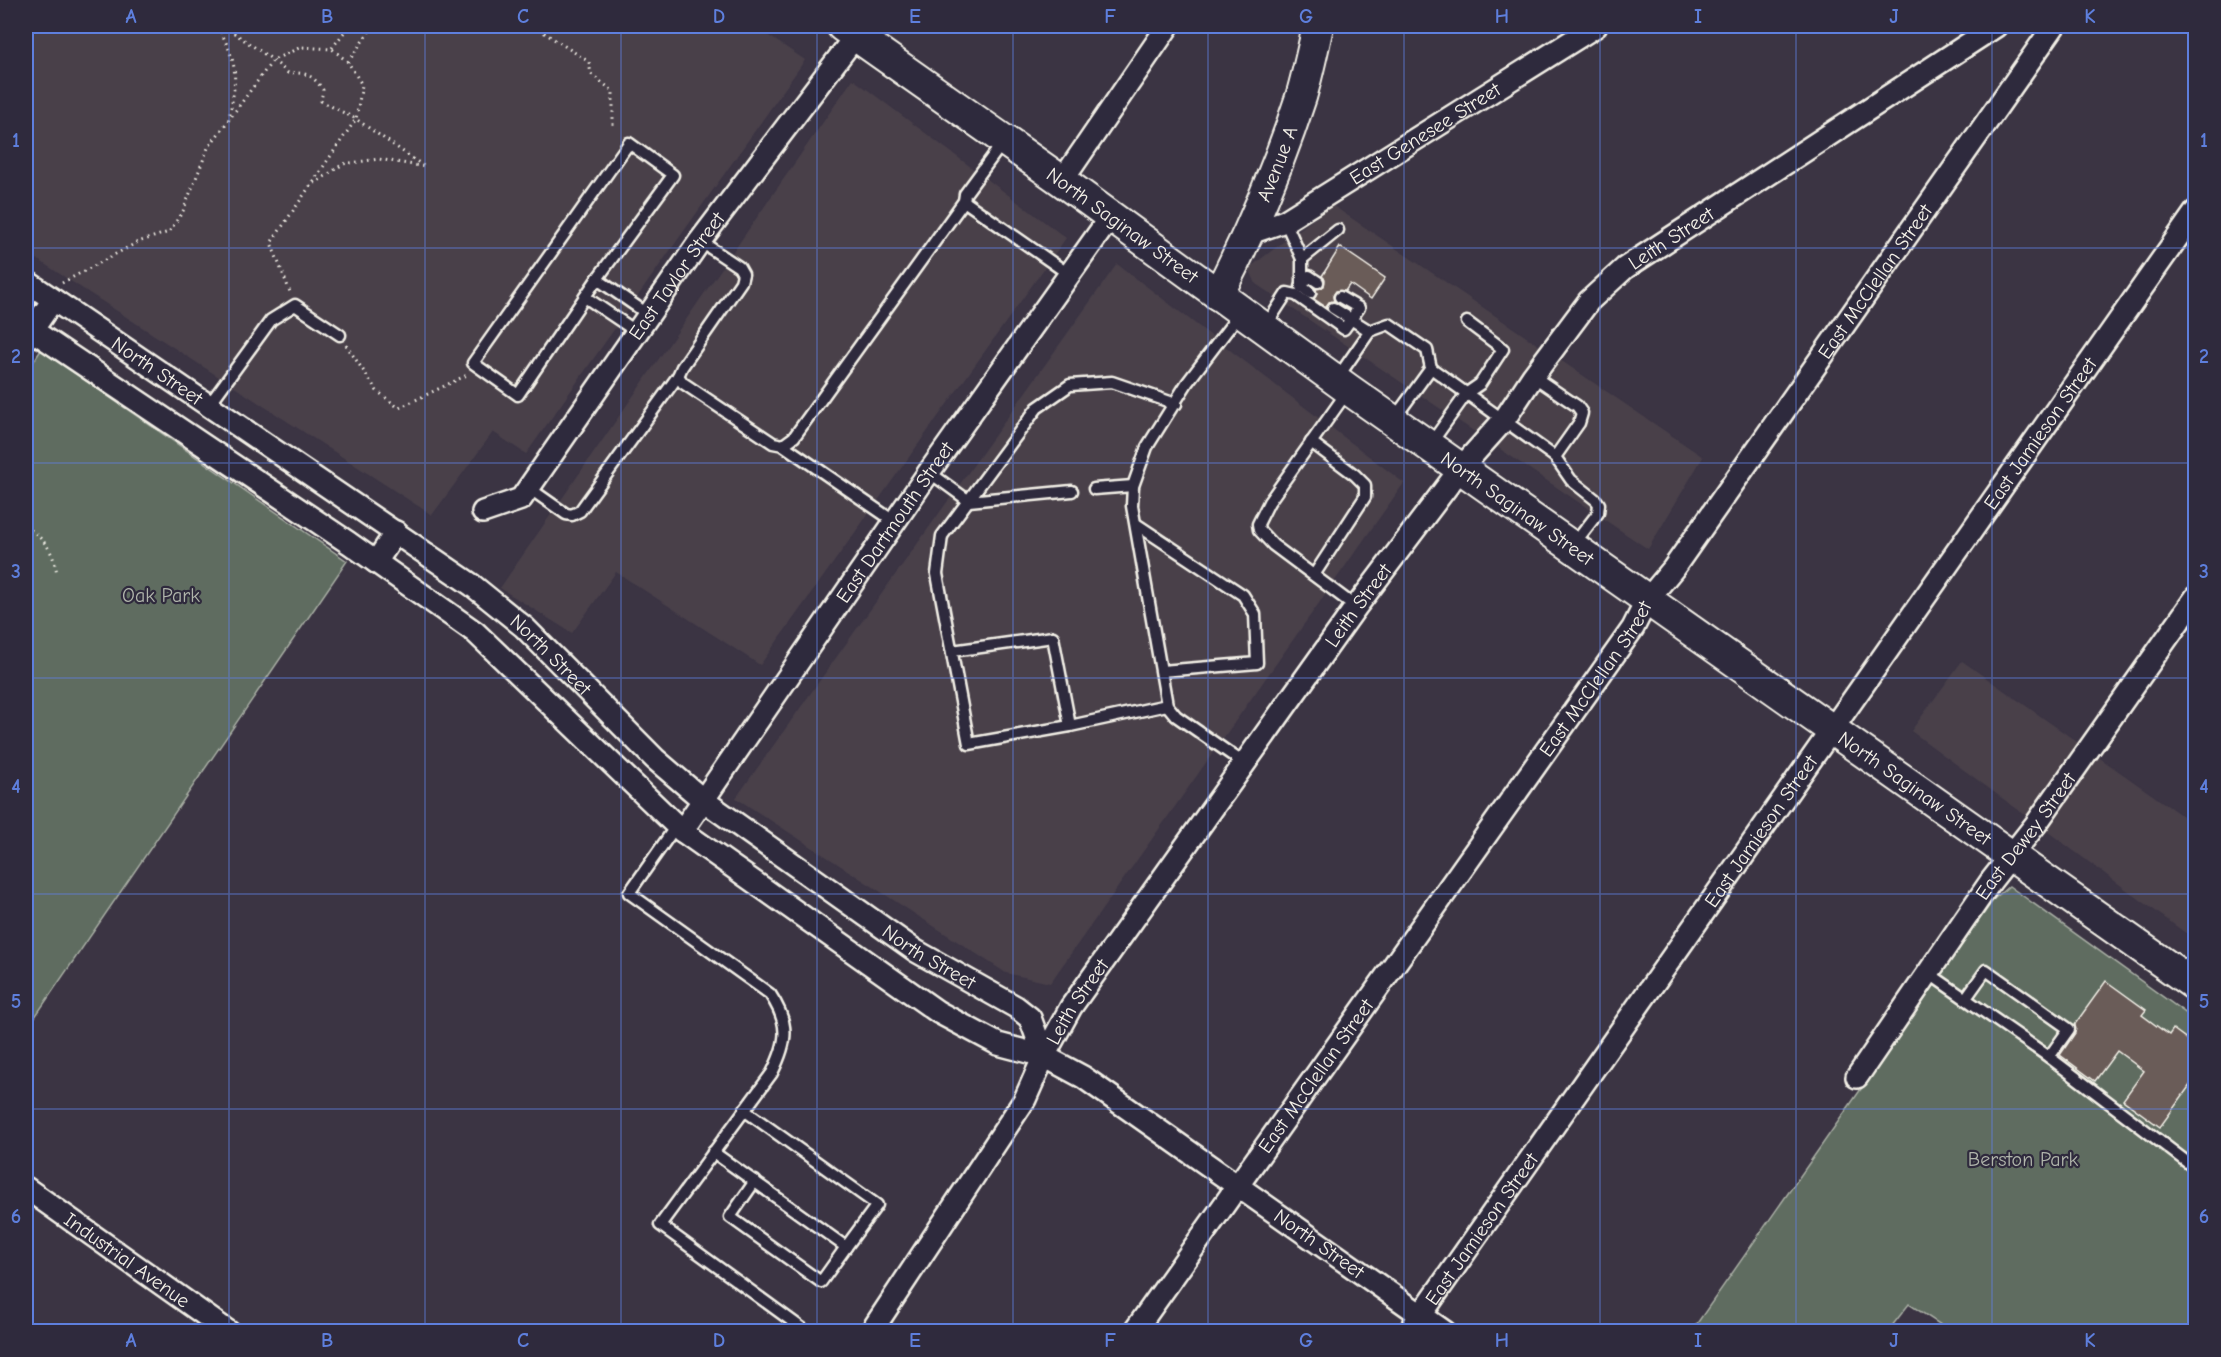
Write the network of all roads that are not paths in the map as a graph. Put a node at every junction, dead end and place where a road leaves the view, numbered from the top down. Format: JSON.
{"nodes":[{"id":1,"x":1168,"y":26,"type":"edge"},
{"id":2,"x":1318,"y":26,"type":"edge"},
{"id":3,"x":1596,"y":26,"type":"edge"},
{"id":4,"x":1996,"y":26,"type":"edge"},
{"id":5,"x":2054,"y":26,"type":"edge"},
{"id":6,"x":854,"y":29,"type":"edge"},
{"id":7,"x":1005,"y":140,"type":"junction"},
{"id":8,"x":1062,"y":181,"type":"junction"},
{"id":9,"x":964,"y":201,"type":"junction"},
{"id":10,"x":2196,"y":211,"type":"edge"},
{"id":11,"x":1111,"y":216,"type":"junction"},
{"id":12,"x":1285,"y":221,"type":"junction"},
{"id":13,"x":1338,"y":230,"type":"dead end"},
{"id":14,"x":1250,"y":233,"type":"junction"},
{"id":15,"x":700,"y":241,"type":"junction"},
{"id":16,"x":1302,"y":259,"type":"junction"},
{"id":17,"x":1070,"y":275,"type":"junction"},
{"id":18,"x":597,"y":279,"type":"junction"},
{"id":19,"x":26,"y":281,"type":"edge"},
{"id":20,"x":1318,"y":282,"type":"dead end"},
{"id":21,"x":1302,"y":291,"type":"junction"},
{"id":22,"x":57,"y":292,"type":"junction"},
{"id":23,"x":585,"y":297,"type":"junction"},
{"id":24,"x":1340,"y":297,"type":"dead end"},
{"id":25,"x":1333,"y":308,"type":"dead end"},
{"id":26,"x":1241,"y":312,"type":"junction"},
{"id":27,"x":1351,"y":319,"type":"junction"},
{"id":28,"x":1467,"y":322,"type":"dead end"},
{"id":29,"x":643,"y":323,"type":"junction"},
{"id":30,"x":28,"y":331,"type":"edge"},
{"id":31,"x":1370,"y":331,"type":"junction"},
{"id":32,"x":340,"y":335,"type":"road end"},
{"id":33,"x":1431,"y":368,"type":"junction"},
{"id":34,"x":678,"y":376,"type":"junction"},
{"id":35,"x":1533,"y":376,"type":"junction"},
{"id":36,"x":1342,"y":385,"type":"junction"},
{"id":37,"x":1467,"y":393,"type":"junction"},
{"id":38,"x":1176,"y":404,"type":"junction"},
{"id":39,"x":209,"y":405,"type":"junction"},
{"id":40,"x":1393,"y":420,"type":"junction"},
{"id":41,"x":1504,"y":420,"type":"junction"},
{"id":42,"x":1311,"y":442,"type":"junction"},
{"id":43,"x":783,"y":445,"type":"junction"},
{"id":44,"x":1429,"y":446,"type":"junction"},
{"id":45,"x":1555,"y":457,"type":"junction"},
{"id":46,"x":1461,"y":468,"type":"junction"},
{"id":47,"x":929,"y":472,"type":"junction"},
{"id":48,"x":1133,"y":486,"type":"junction"},
{"id":49,"x":529,"y":488,"type":"junction"},
{"id":50,"x":1094,"y":489,"type":"dead end"},
{"id":51,"x":1072,"y":491,"type":"dead end"},
{"id":52,"x":969,"y":501,"type":"junction"},
{"id":53,"x":483,"y":512,"type":"dead end"},
{"id":54,"x":895,"y":522,"type":"junction"},
{"id":55,"x":1136,"y":524,"type":"junction"},
{"id":56,"x":396,"y":532,"type":"junction"},
{"id":57,"x":1572,"y":547,"type":"junction"},
{"id":58,"x":376,"y":562,"type":"junction"},
{"id":59,"x":1314,"y":575,"type":"junction"},
{"id":60,"x":2196,"y":597,"type":"edge"},
{"id":61,"x":1647,"y":600,"type":"junction"},
{"id":62,"x":1356,"y":607,"type":"junction"},
{"id":63,"x":952,"y":651,"type":"junction"},
{"id":64,"x":1162,"y":671,"type":"junction"},
{"id":65,"x":1167,"y":705,"type":"junction"},
{"id":66,"x":1070,"y":726,"type":"junction"},
{"id":67,"x":1832,"y":729,"type":"junction"},
{"id":68,"x":1245,"y":764,"type":"junction"},
{"id":69,"x":703,"y":800,"type":"junction"},
{"id":70,"x":679,"y":829,"type":"junction"},
{"id":71,"x":2009,"y":856,"type":"junction"},
{"id":72,"x":1927,"y":972,"type":"junction"},
{"id":73,"x":2195,"y":984,"type":"edge"},
{"id":74,"x":1966,"y":998,"type":"junction"},
{"id":75,"x":1044,"y":1056,"type":"junction"},
{"id":76,"x":2049,"y":1057,"type":"junction"},
{"id":77,"x":1857,"y":1077,"type":"dead end"},
{"id":78,"x":744,"y":1110,"type":"junction"},
{"id":79,"x":713,"y":1152,"type":"junction"},
{"id":80,"x":2196,"y":1169,"type":"edge"},
{"id":81,"x":755,"y":1181,"type":"junction"},
{"id":82,"x":1238,"y":1185,"type":"junction"},
{"id":83,"x":26,"y":1188,"type":"edge"},
{"id":84,"x":846,"y":1247,"type":"junction"},
{"id":85,"x":1415,"y":1323,"type":"edge"},
{"id":86,"x":229,"y":1332,"type":"edge"},
{"id":87,"x":807,"y":1332,"type":"edge"},
{"id":88,"x":871,"y":1332,"type":"edge"},
{"id":89,"x":1134,"y":1332,"type":"edge"},
{"id":90,"x":1445,"y":1332,"type":"edge"}],
"edges":[{"from":1,"to":8,"type":"street"},
{"from":2,"to":14,"type":"main road","name":"Avenue A"},
{"from":3,"to":12,"type":"street","name":"East Genesee Street"},
{"from":4,"to":35,"type":"street","name":"Leith Street"},
{"from":5,"to":61,"type":"street","name":"East McClellan Street"},
{"from":6,"to":7,"type":"main road","name":"North Saginaw Street"},
{"from":6,"to":15,"type":"street","name":"East Taylor Street"},
{"from":7,"to":8,"type":"main road","name":"North Saginaw Street"},
{"from":7,"to":9,"type":"lane"},
{"from":8,"to":11,"type":"main road","name":"North Saginaw Street"},
{"from":9,"to":17,"type":"lane"},
{"from":9,"to":43,"type":"lane"},
{"from":10,"to":67,"type":"street","name":"East Jamieson Street"},
{"from":11,"to":17,"type":"street","name":"East Dartmouth Street"},
{"from":11,"to":26,"type":"main road","name":"North Saginaw Street"},
{"from":12,"to":14,"type":"street","name":"East Genesee Street"},
{"from":12,"to":16,"type":"lane"},
{"from":13,"to":16,"type":"lane"},
{"from":14,"to":26,"type":"main road","name":"Avenue A"},
{"from":15,"to":29,"type":"street","name":"East Taylor Street"},
{"from":15,"to":34,"type":"lane"},
{"from":16,"to":21,"type":"lane"},
{"from":17,"to":47,"type":"street","name":"East Dartmouth Street"},
{"from":18,"to":23,"type":"lane"},
{"from":18,"to":23,"type":"lane"},
{"from":18,"to":29,"type":"lane"},
{"from":19,"to":22,"type":"street","name":"North Street"},
{"from":20,"to":21,"type":"lane"},
{"from":21,"to":26,"type":"lane"},
{"from":21,"to":27,"type":"lane"},
{"from":22,"to":30,"type":"street"},
{"from":22,"to":39,"type":"street","name":"North Street"},
{"from":23,"to":29,"type":"lane"},
{"from":24,"to":27,"type":"lane"},
{"from":25,"to":27,"type":"lane"},
{"from":26,"to":36,"type":"main road","name":"North Saginaw Street"},
{"from":26,"to":38,"type":"lane"},
{"from":27,"to":31,"type":"lane"},
{"from":28,"to":37,"type":"lane"},
{"from":29,"to":49,"type":"street","name":"East Taylor Street"},
{"from":30,"to":58,"type":"street","name":"North Street"},
{"from":31,"to":33,"type":"lane"},
{"from":31,"to":36,"type":"lane"},
{"from":32,"to":39,"type":"lane"},
{"from":33,"to":37,"type":"lane"},
{"from":33,"to":40,"type":"lane"},
{"from":34,"to":43,"type":"lane"},
{"from":34,"to":49,"type":"lane"},
{"from":35,"to":41,"type":"street","name":"Leith Street"},
{"from":35,"to":45,"type":"lane"},
{"from":36,"to":40,"type":"main road","name":"North Saginaw Street"},
{"from":36,"to":42,"type":"lane"},
{"from":37,"to":41,"type":"lane"},
{"from":37,"to":44,"type":"lane"},
{"from":38,"to":48,"type":"lane"},
{"from":38,"to":52,"type":"lane"},
{"from":39,"to":56,"type":"street","name":"North Street"},
{"from":40,"to":44,"type":"main road","name":"North Saginaw Street"},
{"from":41,"to":45,"type":"lane"},
{"from":41,"to":46,"type":"street","name":"Leith Street"},
{"from":42,"to":59,"type":"lane"},
{"from":42,"to":59,"type":"lane"},
{"from":43,"to":54,"type":"lane"},
{"from":44,"to":46,"type":"main road","name":"North Saginaw Street"},
{"from":45,"to":57,"type":"lane"},
{"from":46,"to":57,"type":"main road","name":"North Saginaw Street"},
{"from":46,"to":62,"type":"street","name":"Leith Street"},
{"from":47,"to":52,"type":"lane"},
{"from":47,"to":54,"type":"street","name":"East Dartmouth Street"},
{"from":48,"to":50,"type":"lane"},
{"from":48,"to":55,"type":"lane"},
{"from":49,"to":53,"type":"street","name":"East Taylor Street"},
{"from":51,"to":52,"type":"lane"},
{"from":52,"to":63,"type":"lane"},
{"from":54,"to":69,"type":"street","name":"East Dartmouth Street"},
{"from":55,"to":64,"type":"lane"},
{"from":55,"to":64,"type":"lane"},
{"from":56,"to":58,"type":"street"},
{"from":56,"to":69,"type":"street","name":"North Street"},
{"from":57,"to":61,"type":"main road","name":"North Saginaw Street"},
{"from":58,"to":70,"type":"street","name":"North Street"},
{"from":59,"to":62,"type":"lane"},
{"from":60,"to":71,"type":"street","name":"East Dewey Street"},
{"from":61,"to":67,"type":"main road","name":"North Saginaw Street"},
{"from":61,"to":82,"type":"street","name":"East McClellan Street"},
{"from":62,"to":68,"type":"street","name":"Leith Street"},
{"from":63,"to":66,"type":"lane"},
{"from":63,"to":66,"type":"lane"},
{"from":64,"to":65,"type":"lane"},
{"from":65,"to":66,"type":"lane"},
{"from":65,"to":68,"type":"lane"},
{"from":67,"to":71,"type":"main road","name":"North Saginaw Street"},
{"from":67,"to":85,"type":"street","name":"East Jamieson Street"},
{"from":68,"to":75,"type":"street","name":"Leith Street"},
{"from":69,"to":70,"type":"street","name":"East Dartmouth Street"},
{"from":69,"to":75,"type":"street","name":"North Street"},
{"from":70,"to":75,"type":"street","name":"North Street"},
{"from":70,"to":78,"type":"lane"},
{"from":71,"to":72,"type":"street","name":"East Dewey Street"},
{"from":71,"to":73,"type":"main road","name":"North Saginaw Street"},
{"from":72,"to":74,"type":"lane"},
{"from":72,"to":77,"type":"street","name":"East Dewey Street"},
{"from":74,"to":76,"type":"lane"},
{"from":74,"to":76,"type":"lane"},
{"from":75,"to":82,"type":"street","name":"North Street"},
{"from":75,"to":88,"type":"street","name":"Leith Street"},
{"from":76,"to":80,"type":"lane"},
{"from":78,"to":79,"type":"lane"},
{"from":78,"to":84,"type":"lane"},
{"from":79,"to":81,"type":"lane"},
{"from":79,"to":87,"type":"lane"},
{"from":81,"to":84,"type":"lane"},
{"from":81,"to":84,"type":"lane"},
{"from":82,"to":85,"type":"street","name":"North Street"},
{"from":82,"to":89,"type":"street","name":"East McClellan Street"},
{"from":83,"to":86,"type":"street","name":"Industrial Avenue"},
{"from":85,"to":90,"type":"street","name":"North Street"}]}
